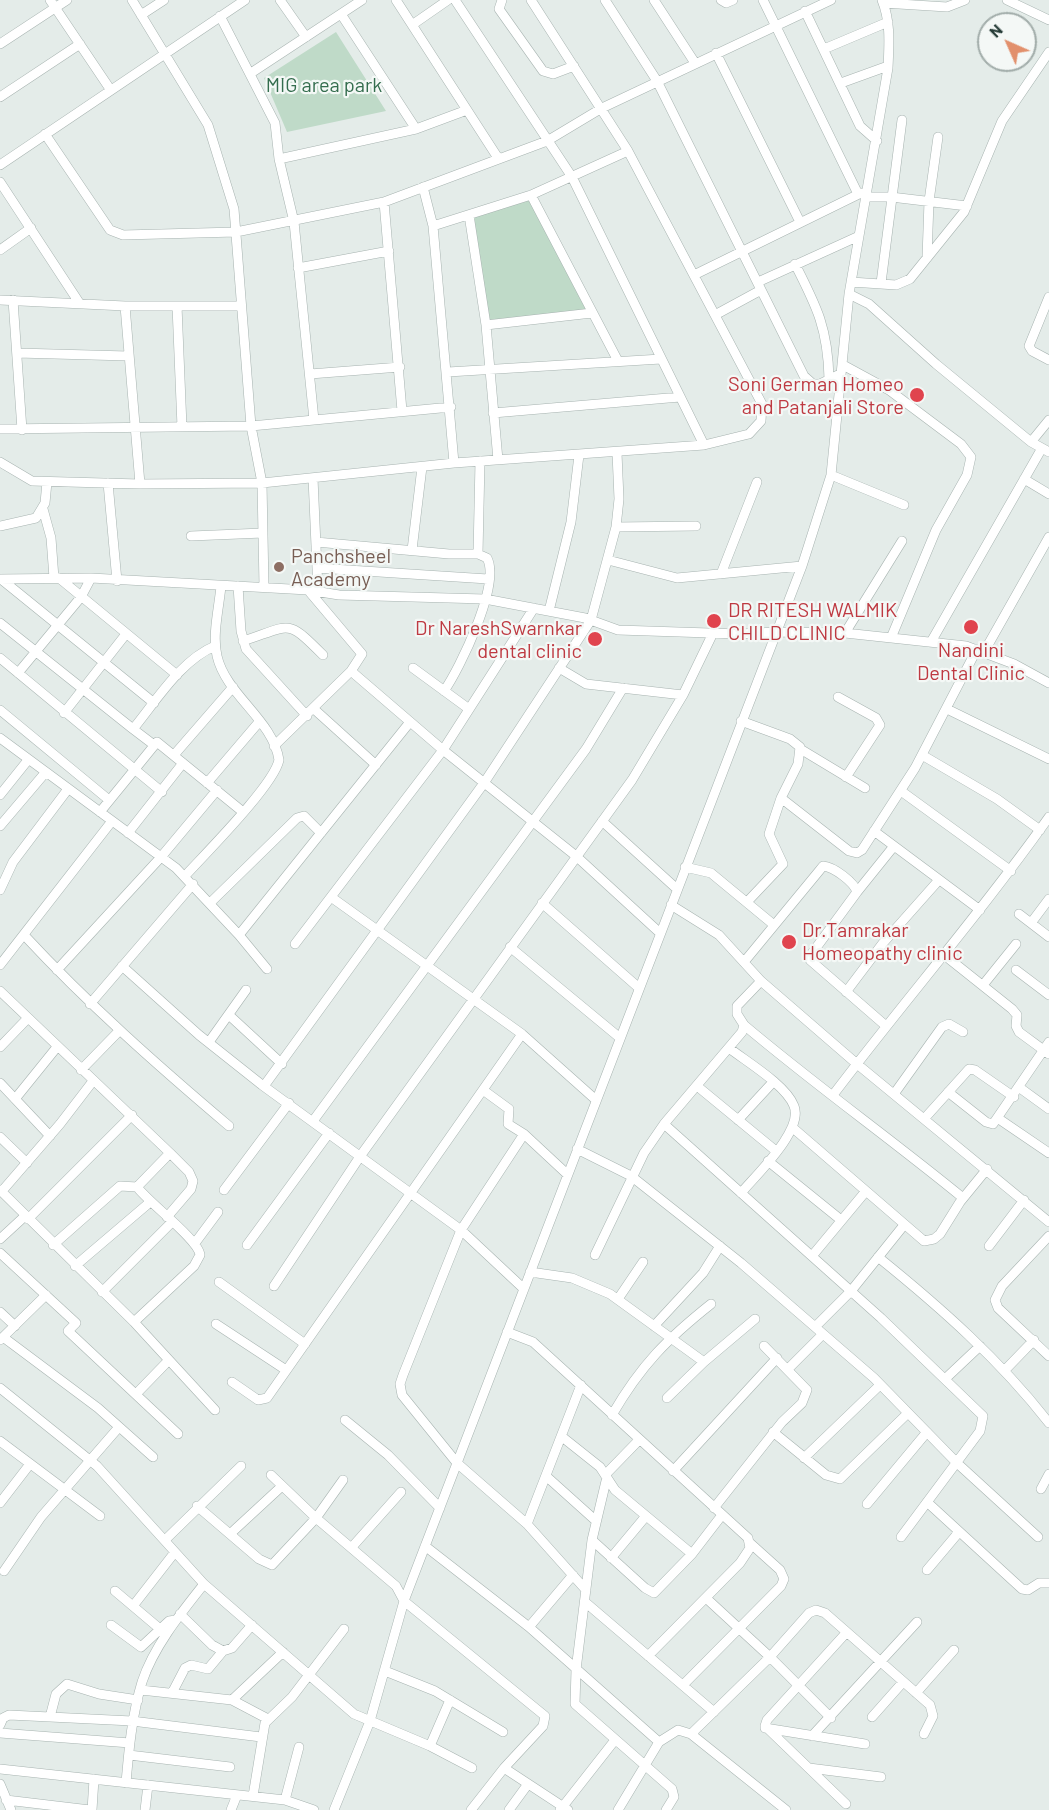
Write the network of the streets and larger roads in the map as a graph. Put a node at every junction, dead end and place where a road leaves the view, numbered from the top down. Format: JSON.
{"nodes":[{"id":1,"x":67,"y":0,"type":"edge"},
{"id":2,"x":132,"y":0,"type":"edge"},
{"id":3,"x":164,"y":0,"type":"edge"},
{"id":4,"x":244,"y":0,"type":"edge"},
{"id":5,"x":280,"y":0,"type":"edge"},
{"id":6,"x":362,"y":0,"type":"edge"},
{"id":7,"x":396,"y":0,"type":"edge"},
{"id":8,"x":448,"y":0,"type":"edge"},
{"id":9,"x":455,"y":0,"type":"edge"},
{"id":10,"x":502,"y":0,"type":"edge"},
{"id":11,"x":531,"y":0,"type":"edge"},
{"id":12,"x":605,"y":0,"type":"edge"},
{"id":13,"x":654,"y":0,"type":"edge"},
{"id":14,"x":721,"y":0,"type":"edge"},
{"id":15,"x":733,"y":0,"type":"edge"},
{"id":16,"x":763,"y":0,"type":"edge"},
{"id":17,"x":831,"y":0,"type":"edge"},
{"id":18,"x":965,"y":0,"type":"edge"},
{"id":19,"x":1007,"y":0,"type":"edge"},
{"id":20,"x":883,"y":2,"type":"edge"},
{"id":21,"x":53,"y":4,"type":"edge"},
{"id":22,"x":805,"y":11,"type":"junction"},
{"id":23,"x":341,"y":14,"type":"junction"},
{"id":24,"x":141,"y":15,"type":"junction"},
{"id":25,"x":220,"y":16,"type":"junction"},
{"id":26,"x":1049,"y":20,"type":"edge"},
{"id":27,"x":888,"y":22,"type":"junction"},
{"id":28,"x":412,"y":25,"type":"junction"},
{"id":29,"x":777,"y":26,"type":"junction"},
{"id":30,"x":306,"y":37,"type":"junction"},
{"id":31,"x":0,"y":44,"type":"edge"},
{"id":32,"x":80,"y":44,"type":"junction"},
{"id":33,"x":824,"y":49,"type":"junction"},
{"id":34,"x":166,"y":52,"type":"junction"},
{"id":35,"x":1049,"y":52,"type":"edge"},
{"id":36,"x":716,"y":53,"type":"junction"},
{"id":37,"x":695,"y":63,"type":"junction"},
{"id":38,"x":574,"y":66,"type":"junction"},
{"id":39,"x":888,"y":66,"type":"junction"},
{"id":40,"x":251,"y":73,"type":"junction"},
{"id":41,"x":657,"y":81,"type":"junction"},
{"id":42,"x":841,"y":83,"type":"junction"},
{"id":43,"x":111,"y":90,"type":"junction"},
{"id":44,"x":0,"y":98,"type":"edge"},
{"id":45,"x":602,"y":108,"type":"junction"},
{"id":46,"x":467,"y":110,"type":"junction"},
{"id":47,"x":902,"y":120,"type":"dead end"},
{"id":48,"x":416,"y":129,"type":"junction"},
{"id":49,"x":45,"y":134,"type":"junction"},
{"id":50,"x":938,"y":137,"type":"dead end"},
{"id":51,"x":547,"y":141,"type":"junction"},
{"id":52,"x":877,"y":141,"type":"junction"},
{"id":53,"x":628,"y":151,"type":"junction"},
{"id":54,"x":498,"y":158,"type":"junction"},
{"id":55,"x":279,"y":159,"type":"junction"},
{"id":56,"x":0,"y":165,"type":"edge"},
{"id":57,"x":572,"y":177,"type":"junction"},
{"id":58,"x":0,"y":182,"type":"edge"},
{"id":59,"x":423,"y":187,"type":"junction"},
{"id":60,"x":863,"y":194,"type":"junction"},
{"id":61,"x":531,"y":195,"type":"junction"},
{"id":62,"x":891,"y":197,"type":"junction"},
{"id":63,"x":929,"y":201,"type":"junction"},
{"id":64,"x":384,"y":202,"type":"junction"},
{"id":65,"x":967,"y":206,"type":"junction"},
{"id":66,"x":469,"y":214,"type":"junction"},
{"id":67,"x":294,"y":222,"type":"junction"},
{"id":68,"x":800,"y":222,"type":"junction"},
{"id":69,"x":434,"y":226,"type":"junction"},
{"id":70,"x":31,"y":228,"type":"junction"},
{"id":71,"x":237,"y":232,"type":"junction"},
{"id":72,"x":859,"y":236,"type":"junction"},
{"id":73,"x":0,"y":250,"type":"edge"},
{"id":74,"x":389,"y":251,"type":"junction"},
{"id":75,"x":742,"y":251,"type":"junction"},
{"id":76,"x":927,"y":258,"type":"junction"},
{"id":77,"x":795,"y":264,"type":"junction"},
{"id":78,"x":298,"y":268,"type":"junction"},
{"id":79,"x":694,"y":274,"type":"junction"},
{"id":80,"x":851,"y":282,"type":"junction"},
{"id":81,"x":880,"y":283,"type":"junction"},
{"id":82,"x":760,"y":286,"type":"junction"},
{"id":83,"x":849,"y":294,"type":"junction"},
{"id":84,"x":1049,"y":297,"type":"edge"},
{"id":85,"x":0,"y":300,"type":"edge"},
{"id":86,"x":13,"y":300,"type":"junction"},
{"id":87,"x":80,"y":304,"type":"junction"},
{"id":88,"x":125,"y":306,"type":"junction"},
{"id":89,"x":177,"y":306,"type":"junction"},
{"id":90,"x":240,"y":306,"type":"junction"},
{"id":91,"x":592,"y":313,"type":"junction"},
{"id":92,"x":715,"y":315,"type":"junction"},
{"id":93,"x":486,"y":325,"type":"junction"},
{"id":94,"x":17,"y":353,"type":"junction"},
{"id":95,"x":128,"y":356,"type":"junction"},
{"id":96,"x":661,"y":359,"type":"junction"},
{"id":97,"x":1049,"y":360,"type":"edge"},
{"id":98,"x":618,"y":361,"type":"junction"},
{"id":99,"x":400,"y":367,"type":"junction"},
{"id":100,"x":488,"y":369,"type":"junction"},
{"id":101,"x":841,"y":369,"type":"junction"},
{"id":102,"x":448,"y":372,"type":"junction"},
{"id":103,"x":310,"y":374,"type":"junction"},
{"id":104,"x":829,"y":379,"type":"junction"},
{"id":105,"x":680,"y":397,"type":"junction"},
{"id":106,"x":451,"y":407,"type":"junction"},
{"id":107,"x":402,"y":411,"type":"junction"},
{"id":108,"x":493,"y":413,"type":"junction"},
{"id":109,"x":314,"y":420,"type":"junction"},
{"id":110,"x":1049,"y":420,"type":"edge"},
{"id":111,"x":251,"y":426,"type":"junction"},
{"id":112,"x":182,"y":427,"type":"junction"},
{"id":113,"x":135,"y":428,"type":"junction"},
{"id":114,"x":0,"y":429,"type":"edge"},
{"id":115,"x":22,"y":430,"type":"junction"},
{"id":116,"x":1031,"y":442,"type":"junction"},
{"id":117,"x":704,"y":445,"type":"junction"},
{"id":118,"x":1046,"y":450,"type":"edge"},
{"id":119,"x":617,"y":453,"type":"junction"},
{"id":120,"x":579,"y":455,"type":"junction"},
{"id":121,"x":498,"y":460,"type":"junction"},
{"id":122,"x":480,"y":461,"type":"junction"},
{"id":123,"x":0,"y":462,"type":"edge"},
{"id":124,"x":454,"y":463,"type":"junction"},
{"id":125,"x":422,"y":467,"type":"junction"},
{"id":126,"x":831,"y":475,"type":"junction"},
{"id":127,"x":313,"y":478,"type":"junction"},
{"id":128,"x":1024,"y":479,"type":"junction"},
{"id":129,"x":46,"y":482,"type":"junction"},
{"id":130,"x":757,"y":482,"type":"dead end"},
{"id":131,"x":108,"y":483,"type":"junction"},
{"id":132,"x":262,"y":483,"type":"junction"},
{"id":133,"x":140,"y":484,"type":"junction"},
{"id":134,"x":1049,"y":494,"type":"edge"},
{"id":135,"x":904,"y":505,"type":"dead end"},
{"id":136,"x":43,"y":509,"type":"junction"},
{"id":137,"x":0,"y":526,"type":"edge"},
{"id":138,"x":696,"y":526,"type":"dead end"},
{"id":139,"x":616,"y":527,"type":"junction"},
{"id":140,"x":263,"y":533,"type":"junction"},
{"id":141,"x":191,"y":536,"type":"dead end"},
{"id":142,"x":1049,"y":537,"type":"edge"},
{"id":143,"x":902,"y":541,"type":"dead end"},
{"id":144,"x":316,"y":542,"type":"junction"},
{"id":145,"x":412,"y":550,"type":"junction"},
{"id":146,"x":478,"y":554,"type":"junction"},
{"id":147,"x":609,"y":560,"type":"junction"},
{"id":148,"x":802,"y":566,"type":"junction"},
{"id":149,"x":317,"y":568,"type":"junction"},
{"id":150,"x":721,"y":574,"type":"junction"},
{"id":151,"x":57,"y":578,"type":"junction"},
{"id":152,"x":91,"y":578,"type":"junction"},
{"id":153,"x":1,"y":579,"type":"edge"},
{"id":154,"x":488,"y":579,"type":"junction"},
{"id":155,"x":117,"y":581,"type":"junction"},
{"id":156,"x":221,"y":586,"type":"junction"},
{"id":157,"x":238,"y":586,"type":"junction"},
{"id":158,"x":264,"y":587,"type":"junction"},
{"id":159,"x":308,"y":590,"type":"junction"},
{"id":160,"x":318,"y":591,"type":"junction"},
{"id":161,"x":81,"y":597,"type":"junction"},
{"id":162,"x":485,"y":599,"type":"junction"},
{"id":163,"x":534,"y":608,"type":"junction"},
{"id":164,"x":549,"y":611,"type":"junction"},
{"id":165,"x":591,"y":620,"type":"junction"},
{"id":166,"x":0,"y":623,"type":"edge"},
{"id":167,"x":58,"y":624,"type":"junction"},
{"id":168,"x":775,"y":632,"type":"junction"},
{"id":169,"x":713,"y":633,"type":"junction"},
{"id":170,"x":845,"y":633,"type":"junction"},
{"id":171,"x":126,"y":634,"type":"junction"},
{"id":172,"x":891,"y":638,"type":"junction"},
{"id":173,"x":243,"y":641,"type":"junction"},
{"id":174,"x":931,"y":642,"type":"junction"},
{"id":175,"x":215,"y":646,"type":"junction"},
{"id":176,"x":36,"y":649,"type":"junction"},
{"id":177,"x":980,"y":651,"type":"junction"},
{"id":178,"x":323,"y":656,"type":"dead end"},
{"id":179,"x":0,"y":658,"type":"edge"},
{"id":180,"x":104,"y":662,"type":"junction"},
{"id":181,"x":413,"y":668,"type":"dead end"},
{"id":182,"x":560,"y":668,"type":"junction"},
{"id":183,"x":351,"y":671,"type":"junction"},
{"id":184,"x":18,"y":673,"type":"junction"},
{"id":185,"x":177,"y":675,"type":"junction"},
{"id":186,"x":1049,"y":682,"type":"edge"},
{"id":187,"x":233,"y":687,"type":"junction"},
{"id":188,"x":623,"y":688,"type":"junction"},
{"id":189,"x":83,"y":689,"type":"junction"},
{"id":190,"x":444,"y":691,"type":"junction"},
{"id":191,"x":683,"y":695,"type":"junction"},
{"id":192,"x":838,"y":697,"type":"dead end"},
{"id":193,"x":154,"y":703,"type":"junction"},
{"id":194,"x":470,"y":709,"type":"junction"},
{"id":195,"x":947,"y":709,"type":"junction"},
{"id":196,"x":0,"y":711,"type":"edge"},
{"id":197,"x":310,"y":712,"type":"junction"},
{"id":198,"x":64,"y":713,"type":"junction"},
{"id":199,"x":741,"y":721,"type":"junction"},
{"id":200,"x":259,"y":722,"type":"junction"},
{"id":201,"x":410,"y":722,"type":"junction"},
{"id":202,"x":133,"y":729,"type":"junction"},
{"id":203,"x":0,"y":738,"type":"edge"},
{"id":204,"x":154,"y":745,"type":"junction"},
{"id":205,"x":274,"y":746,"type":"junction"},
{"id":206,"x":443,"y":750,"type":"junction"},
{"id":207,"x":802,"y":750,"type":"junction"},
{"id":208,"x":174,"y":755,"type":"junction"},
{"id":209,"x":922,"y":755,"type":"junction"},
{"id":210,"x":28,"y":759,"type":"junction"},
{"id":211,"x":1049,"y":759,"type":"edge"},
{"id":212,"x":183,"y":763,"type":"junction"},
{"id":213,"x":376,"y":765,"type":"junction"},
{"id":214,"x":134,"y":770,"type":"junction"},
{"id":215,"x":45,"y":773,"type":"junction"},
{"id":216,"x":846,"y":777,"type":"junction"},
{"id":217,"x":207,"y":783,"type":"junction"},
{"id":218,"x":484,"y":783,"type":"junction"},
{"id":219,"x":864,"y":788,"type":"dead end"},
{"id":220,"x":68,"y":789,"type":"junction"},
{"id":221,"x":217,"y":790,"type":"junction"},
{"id":222,"x":901,"y":791,"type":"junction"},
{"id":223,"x":162,"y":792,"type":"junction"},
{"id":224,"x":0,"y":795,"type":"edge"},
{"id":225,"x":781,"y":798,"type":"junction"},
{"id":226,"x":110,"y":800,"type":"junction"},
{"id":227,"x":100,"y":812,"type":"junction"},
{"id":228,"x":243,"y":812,"type":"junction"},
{"id":229,"x":1049,"y":817,"type":"edge"},
{"id":230,"x":112,"y":821,"type":"junction"},
{"id":231,"x":602,"y":821,"type":"junction"},
{"id":232,"x":533,"y":822,"type":"junction"},
{"id":233,"x":0,"y":826,"type":"edge"},
{"id":234,"x":1040,"y":830,"type":"junction"},
{"id":235,"x":322,"y":831,"type":"junction"},
{"id":236,"x":874,"y":831,"type":"junction"},
{"id":237,"x":128,"y":833,"type":"junction"},
{"id":238,"x":894,"y":846,"type":"junction"},
{"id":239,"x":576,"y":856,"type":"junction"},
{"id":240,"x":161,"y":857,"type":"junction"},
{"id":241,"x":685,"y":867,"type":"junction"},
{"id":242,"x":1011,"y":871,"type":"junction"},
{"id":243,"x":185,"y":876,"type":"junction"},
{"id":244,"x":938,"y":881,"type":"junction"},
{"id":245,"x":193,"y":884,"type":"junction"},
{"id":246,"x":676,"y":889,"type":"junction"},
{"id":247,"x":0,"y":890,"type":"edge"},
{"id":248,"x":857,"y":892,"type":"junction"},
{"id":249,"x":331,"y":897,"type":"junction"},
{"id":250,"x":1049,"y":899,"type":"edge"},
{"id":251,"x":747,"y":902,"type":"junction"},
{"id":252,"x":210,"y":903,"type":"junction"},
{"id":253,"x":542,"y":903,"type":"junction"},
{"id":254,"x":670,"y":905,"type":"junction"},
{"id":255,"x":980,"y":910,"type":"junction"},
{"id":256,"x":1019,"y":914,"type":"dead end"},
{"id":257,"x":1031,"y":924,"type":"junction"},
{"id":258,"x":774,"y":925,"type":"junction"},
{"id":259,"x":377,"y":928,"type":"junction"},
{"id":260,"x":660,"y":933,"type":"junction"},
{"id":261,"x":238,"y":934,"type":"junction"},
{"id":262,"x":24,"y":935,"type":"junction"},
{"id":263,"x":1049,"y":937,"type":"edge"},
{"id":264,"x":295,"y":944,"type":"dead end"},
{"id":265,"x":1017,"y":944,"type":"dead end"},
{"id":266,"x":510,"y":947,"type":"junction"},
{"id":267,"x":943,"y":954,"type":"junction"},
{"id":268,"x":744,"y":962,"type":"junction"},
{"id":269,"x":0,"y":965,"type":"edge"},
{"id":270,"x":428,"y":965,"type":"junction"},
{"id":271,"x":122,"y":966,"type":"junction"},
{"id":272,"x":267,"y":969,"type":"dead end"},
{"id":273,"x":57,"y":970,"type":"junction"},
{"id":274,"x":1016,"y":970,"type":"dead end"},
{"id":275,"x":761,"y":981,"type":"junction"},
{"id":276,"x":983,"y":985,"type":"junction"},
{"id":277,"x":639,"y":988,"type":"junction"},
{"id":278,"x":246,"y":990,"type":"dead end"},
{"id":279,"x":0,"y":991,"type":"edge"},
{"id":280,"x":846,"y":992,"type":"junction"},
{"id":281,"x":1049,"y":995,"type":"edge"},
{"id":282,"x":473,"y":999,"type":"junction"},
{"id":283,"x":90,"y":1004,"type":"junction"},
{"id":284,"x":230,"y":1016,"type":"junction"},
{"id":285,"x":28,"y":1018,"type":"junction"},
{"id":286,"x":744,"y":1024,"type":"junction"},
{"id":287,"x":886,"y":1026,"type":"junction"},
{"id":288,"x":119,"y":1031,"type":"junction"},
{"id":289,"x":963,"y":1032,"type":"dead end"},
{"id":290,"x":522,"y":1034,"type":"junction"},
{"id":291,"x":620,"y":1038,"type":"junction"},
{"id":292,"x":209,"y":1042,"type":"junction"},
{"id":293,"x":0,"y":1047,"type":"edge"},
{"id":294,"x":57,"y":1047,"type":"junction"},
{"id":295,"x":729,"y":1048,"type":"junction"},
{"id":296,"x":1047,"y":1049,"type":"edge"},
{"id":297,"x":280,"y":1063,"type":"junction"},
{"id":298,"x":857,"y":1064,"type":"junction"},
{"id":299,"x":81,"y":1070,"type":"junction"},
{"id":300,"x":93,"y":1081,"type":"junction"},
{"id":301,"x":773,"y":1082,"type":"junction"},
{"id":302,"x":0,"y":1083,"type":"edge"},
{"id":303,"x":261,"y":1084,"type":"junction"},
{"id":304,"x":697,"y":1086,"type":"junction"},
{"id":305,"x":1020,"y":1088,"type":"junction"},
{"id":306,"x":483,"y":1090,"type":"junction"},
{"id":307,"x":948,"y":1092,"type":"junction"},
{"id":308,"x":894,"y":1094,"type":"junction"},
{"id":309,"x":834,"y":1095,"type":"junction"},
{"id":310,"x":1014,"y":1097,"type":"junction"},
{"id":311,"x":15,"y":1099,"type":"junction"},
{"id":312,"x":596,"y":1100,"type":"junction"},
{"id":313,"x":289,"y":1103,"type":"junction"},
{"id":314,"x":1049,"y":1109,"type":"edge"},
{"id":315,"x":132,"y":1115,"type":"junction"},
{"id":316,"x":924,"y":1119,"type":"junction"},
{"id":317,"x":999,"y":1119,"type":"junction"},
{"id":318,"x":738,"y":1120,"type":"junction"},
{"id":319,"x":313,"y":1121,"type":"junction"},
{"id":320,"x":664,"y":1124,"type":"junction"},
{"id":321,"x":229,"y":1126,"type":"dead end"},
{"id":322,"x":793,"y":1128,"type":"junction"},
{"id":323,"x":329,"y":1133,"type":"junction"},
{"id":324,"x":524,"y":1134,"type":"junction"},
{"id":325,"x":50,"y":1136,"type":"junction"},
{"id":326,"x":0,"y":1137,"type":"edge"},
{"id":327,"x":577,"y":1149,"type":"junction"},
{"id":328,"x":776,"y":1151,"type":"junction"},
{"id":329,"x":170,"y":1153,"type":"junction"},
{"id":330,"x":1049,"y":1153,"type":"edge"},
{"id":331,"x":361,"y":1155,"type":"junction"},
{"id":332,"x":768,"y":1161,"type":"junction"},
{"id":333,"x":27,"y":1163,"type":"junction"},
{"id":334,"x":987,"y":1169,"type":"junction"},
{"id":335,"x":567,"y":1174,"type":"junction"},
{"id":336,"x":631,"y":1176,"type":"junction"},
{"id":337,"x":136,"y":1187,"type":"junction"},
{"id":338,"x":224,"y":1190,"type":"dead end"},
{"id":339,"x":1,"y":1191,"type":"edge"},
{"id":340,"x":866,"y":1191,"type":"junction"},
{"id":341,"x":411,"y":1193,"type":"junction"},
{"id":342,"x":741,"y":1193,"type":"junction"},
{"id":343,"x":963,"y":1198,"type":"junction"},
{"id":344,"x":1024,"y":1200,"type":"junction"},
{"id":345,"x":149,"y":1203,"type":"junction"},
{"id":346,"x":218,"y":1212,"type":"dead end"},
{"id":347,"x":27,"y":1217,"type":"junction"},
{"id":348,"x":169,"y":1220,"type":"junction"},
{"id":349,"x":841,"y":1221,"type":"junction"},
{"id":350,"x":1049,"y":1222,"type":"edge"},
{"id":351,"x":904,"y":1225,"type":"junction"},
{"id":352,"x":461,"y":1230,"type":"junction"},
{"id":353,"x":1049,"y":1236,"type":"edge"},
{"id":354,"x":0,"y":1239,"type":"edge"},
{"id":355,"x":195,"y":1244,"type":"junction"},
{"id":356,"x":53,"y":1245,"type":"junction"},
{"id":357,"x":247,"y":1245,"type":"dead end"},
{"id":358,"x":720,"y":1246,"type":"junction"},
{"id":359,"x":989,"y":1246,"type":"dead end"},
{"id":360,"x":0,"y":1253,"type":"edge"},
{"id":361,"x":595,"y":1255,"type":"dead end"},
{"id":362,"x":812,"y":1256,"type":"junction"},
{"id":363,"x":878,"y":1257,"type":"junction"},
{"id":364,"x":643,"y":1262,"type":"dead end"},
{"id":365,"x":75,"y":1266,"type":"junction"},
{"id":366,"x":530,"y":1272,"type":"junction"},
{"id":367,"x":219,"y":1282,"type":"dead end"},
{"id":368,"x":274,"y":1286,"type":"dead end"},
{"id":369,"x":524,"y":1289,"type":"junction"},
{"id":370,"x":850,"y":1291,"type":"junction"},
{"id":371,"x":102,"y":1292,"type":"junction"},
{"id":372,"x":46,"y":1295,"type":"junction"},
{"id":373,"x":618,"y":1299,"type":"junction"},
{"id":374,"x":711,"y":1304,"type":"dead end"},
{"id":375,"x":0,"y":1312,"type":"edge"},
{"id":376,"x":755,"y":1319,"type":"dead end"},
{"id":377,"x":134,"y":1322,"type":"junction"},
{"id":378,"x":216,"y":1324,"type":"dead end"},
{"id":379,"x":15,"y":1326,"type":"junction"},
{"id":380,"x":654,"y":1326,"type":"junction"},
{"id":381,"x":819,"y":1330,"type":"junction"},
{"id":382,"x":507,"y":1332,"type":"junction"},
{"id":383,"x":2,"y":1338,"type":"edge"},
{"id":384,"x":669,"y":1338,"type":"junction"},
{"id":385,"x":1034,"y":1340,"type":"junction"},
{"id":386,"x":305,"y":1344,"type":"junction"},
{"id":387,"x":764,"y":1346,"type":"dead end"},
{"id":388,"x":980,"y":1346,"type":"junction"},
{"id":389,"x":1049,"y":1356,"type":"edge"},
{"id":390,"x":777,"y":1358,"type":"junction"},
{"id":391,"x":169,"y":1360,"type":"junction"},
{"id":392,"x":704,"y":1362,"type":"junction"},
{"id":393,"x":788,"y":1369,"type":"junction"},
{"id":394,"x":286,"y":1370,"type":"junction"},
{"id":395,"x":1005,"y":1370,"type":"junction"},
{"id":396,"x":945,"y":1378,"type":"junction"},
{"id":397,"x":232,"y":1382,"type":"dead end"},
{"id":398,"x":880,"y":1384,"type":"junction"},
{"id":399,"x":581,"y":1385,"type":"junction"},
{"id":400,"x":0,"y":1388,"type":"edge"},
{"id":401,"x":136,"y":1394,"type":"junction"},
{"id":402,"x":667,"y":1398,"type":"dead end"},
{"id":403,"x":216,"y":1410,"type":"dead end"},
{"id":404,"x":908,"y":1413,"type":"junction"},
{"id":405,"x":612,"y":1415,"type":"junction"},
{"id":406,"x":345,"y":1420,"type":"dead end"},
{"id":407,"x":1049,"y":1422,"type":"edge"},
{"id":408,"x":119,"y":1427,"type":"junction"},
{"id":409,"x":773,"y":1432,"type":"junction"},
{"id":410,"x":927,"y":1432,"type":"junction"},
{"id":411,"x":178,"y":1434,"type":"dead end"},
{"id":412,"x":561,"y":1436,"type":"junction"},
{"id":413,"x":639,"y":1440,"type":"junction"},
{"id":414,"x":0,"y":1441,"type":"edge"},
{"id":415,"x":153,"y":1458,"type":"dead end"},
{"id":416,"x":804,"y":1458,"type":"junction"},
{"id":417,"x":89,"y":1459,"type":"junction"},
{"id":418,"x":457,"y":1463,"type":"junction"},
{"id":419,"x":957,"y":1463,"type":"junction"},
{"id":420,"x":30,"y":1464,"type":"junction"},
{"id":421,"x":241,"y":1466,"type":"dead end"},
{"id":422,"x":673,"y":1471,"type":"junction"},
{"id":423,"x":1049,"y":1474,"type":"edge"},
{"id":424,"x":271,"y":1475,"type":"dead end"},
{"id":425,"x":546,"y":1476,"type":"junction"},
{"id":426,"x":606,"y":1478,"type":"junction"},
{"id":427,"x":343,"y":1480,"type":"dead end"},
{"id":428,"x":282,"y":1486,"type":"junction"},
{"id":429,"x":64,"y":1489,"type":"junction"},
{"id":430,"x":1041,"y":1489,"type":"dead end"},
{"id":431,"x":402,"y":1492,"type":"dead end"},
{"id":432,"x":927,"y":1502,"type":"junction"},
{"id":433,"x":0,"y":1503,"type":"edge"},
{"id":434,"x":867,"y":1504,"type":"dead end"},
{"id":435,"x":197,"y":1506,"type":"junction"},
{"id":436,"x":440,"y":1508,"type":"junction"},
{"id":437,"x":714,"y":1508,"type":"junction"},
{"id":438,"x":722,"y":1515,"type":"junction"},
{"id":439,"x":100,"y":1516,"type":"dead end"},
{"id":440,"x":646,"y":1516,"type":"junction"},
{"id":441,"x":316,"y":1518,"type":"junction"},
{"id":442,"x":595,"y":1520,"type":"junction"},
{"id":443,"x":527,"y":1524,"type":"junction"},
{"id":444,"x":959,"y":1532,"type":"junction"},
{"id":445,"x":230,"y":1534,"type":"junction"},
{"id":446,"x":901,"y":1537,"type":"dead end"},
{"id":447,"x":1038,"y":1537,"type":"dead end"},
{"id":448,"x":165,"y":1540,"type":"junction"},
{"id":449,"x":592,"y":1540,"type":"junction"},
{"id":450,"x":750,"y":1543,"type":"junction"},
{"id":451,"x":425,"y":1546,"type":"junction"},
{"id":452,"x":352,"y":1547,"type":"junction"},
{"id":453,"x":175,"y":1552,"type":"junction"},
{"id":454,"x":692,"y":1554,"type":"junction"},
{"id":455,"x":611,"y":1558,"type":"junction"},
{"id":456,"x":927,"y":1570,"type":"dead end"},
{"id":457,"x":4,"y":1571,"type":"dead end"},
{"id":458,"x":573,"y":1575,"type":"junction"},
{"id":459,"x":1049,"y":1583,"type":"edge"},
{"id":460,"x":204,"y":1584,"type":"junction"},
{"id":461,"x":586,"y":1590,"type":"junction"},
{"id":462,"x":115,"y":1591,"type":"dead end"},
{"id":463,"x":706,"y":1598,"type":"junction"},
{"id":464,"x":404,"y":1600,"type":"junction"},
{"id":465,"x":585,"y":1602,"type":"junction"},
{"id":466,"x":134,"y":1606,"type":"junction"},
{"id":467,"x":178,"y":1617,"type":"junction"},
{"id":468,"x":917,"y":1622,"type":"dead end"},
{"id":469,"x":111,"y":1625,"type":"dead end"},
{"id":470,"x":252,"y":1625,"type":"junction"},
{"id":471,"x":529,"y":1627,"type":"junction"},
{"id":472,"x":739,"y":1628,"type":"junction"},
{"id":473,"x":160,"y":1629,"type":"junction"},
{"id":474,"x":344,"y":1629,"type":"dead end"},
{"id":475,"x":846,"y":1634,"type":"junction"},
{"id":476,"x":954,"y":1650,"type":"dead end"},
{"id":477,"x":224,"y":1651,"type":"junction"},
{"id":478,"x":283,"y":1652,"type":"junction"},
{"id":479,"x":648,"y":1656,"type":"junction"},
{"id":480,"x":770,"y":1657,"type":"junction"},
{"id":481,"x":880,"y":1664,"type":"junction"},
{"id":482,"x":576,"y":1670,"type":"junction"},
{"id":483,"x":385,"y":1671,"type":"junction"},
{"id":484,"x":309,"y":1676,"type":"junction"},
{"id":485,"x":903,"y":1682,"type":"junction"},
{"id":486,"x":683,"y":1685,"type":"junction"},
{"id":487,"x":800,"y":1686,"type":"junction"},
{"id":488,"x":172,"y":1693,"type":"junction"},
{"id":489,"x":916,"y":1693,"type":"junction"},
{"id":490,"x":139,"y":1695,"type":"junction"},
{"id":491,"x":232,"y":1700,"type":"junction"},
{"id":492,"x":450,"y":1700,"type":"junction"},
{"id":493,"x":714,"y":1712,"type":"junction"},
{"id":494,"x":872,"y":1716,"type":"dead end"},
{"id":495,"x":50,"y":1717,"type":"junction"},
{"id":496,"x":831,"y":1718,"type":"junction"},
{"id":497,"x":268,"y":1719,"type":"junction"},
{"id":498,"x":132,"y":1721,"type":"junction"},
{"id":499,"x":369,"y":1721,"type":"junction"},
{"id":500,"x":0,"y":1725,"type":"edge"},
{"id":501,"x":765,"y":1728,"type":"junction"},
{"id":502,"x":503,"y":1732,"type":"dead end"},
{"id":503,"x":0,"y":1733,"type":"edge"},
{"id":504,"x":691,"y":1734,"type":"junction"},
{"id":505,"x":924,"y":1734,"type":"dead end"},
{"id":506,"x":812,"y":1736,"type":"junction"},
{"id":507,"x":261,"y":1737,"type":"junction"},
{"id":508,"x":615,"y":1740,"type":"junction"},
{"id":509,"x":659,"y":1742,"type":"junction"},
{"id":510,"x":130,"y":1743,"type":"junction"},
{"id":511,"x":865,"y":1744,"type":"dead end"},
{"id":512,"x":430,"y":1746,"type":"junction"},
{"id":513,"x":299,"y":1747,"type":"dead end"},
{"id":514,"x":129,"y":1755,"type":"junction"},
{"id":515,"x":645,"y":1766,"type":"junction"},
{"id":516,"x":230,"y":1767,"type":"dead end"},
{"id":517,"x":472,"y":1768,"type":"dead end"},
{"id":518,"x":504,"y":1768,"type":"junction"},
{"id":519,"x":808,"y":1768,"type":"junction"},
{"id":520,"x":0,"y":1769,"type":"edge"},
{"id":521,"x":880,"y":1778,"type":"dead end"},
{"id":522,"x":94,"y":1779,"type":"junction"},
{"id":523,"x":126,"y":1782,"type":"junction"},
{"id":524,"x":0,"y":1784,"type":"edge"},
{"id":525,"x":528,"y":1784,"type":"junction"},
{"id":526,"x":148,"y":1785,"type":"junction"},
{"id":527,"x":237,"y":1795,"type":"junction"},
{"id":528,"x":253,"y":1797,"type":"junction"},
{"id":529,"x":6,"y":1800,"type":"junction"},
{"id":530,"x":285,"y":1800,"type":"junction"},
{"id":531,"x":846,"y":1804,"type":"dead end"},
{"id":532,"x":564,"y":1809,"type":"edge"},
{"id":533,"x":10,"y":1810,"type":"edge"},
{"id":534,"x":91,"y":1810,"type":"edge"},
{"id":535,"x":145,"y":1810,"type":"edge"},
{"id":536,"x":231,"y":1810,"type":"edge"},
{"id":537,"x":314,"y":1810,"type":"edge"},
{"id":538,"x":334,"y":1810,"type":"edge"},
{"id":539,"x":471,"y":1810,"type":"edge"},
{"id":540,"x":509,"y":1810,"type":"edge"},
{"id":541,"x":618,"y":1810,"type":"edge"},
{"id":542,"x":666,"y":1810,"type":"edge"},
{"id":543,"x":786,"y":1810,"type":"edge"}],
"edges":[{"from":1,"to":21,"type":"street"},
{"from":2,"to":24,"type":"street"},
{"from":3,"to":24,"type":"street"},
{"from":4,"to":25,"type":"street"},
{"from":5,"to":30,"type":"street"},
{"from":6,"to":23,"type":"street"},
{"from":7,"to":28,"type":"street"},
{"from":8,"to":28,"type":"street"},
{"from":9,"to":51,"type":"street"},
{"from":10,"to":38,"type":"street"},
{"from":11,"to":38,"type":"street"},
{"from":12,"to":41,"type":"street"},
{"from":13,"to":37,"type":"street"},
{"from":14,"to":15,"type":"street"},
{"from":16,"to":29,"type":"street"},
{"from":17,"to":22,"type":"street"},
{"from":18,"to":20,"type":"street"},
{"from":19,"to":26,"type":"street"},
{"from":20,"to":27,"type":"street"},
{"from":21,"to":31,"type":"street"},
{"from":21,"to":32,"type":"street"},
{"from":22,"to":29,"type":"street"},
{"from":22,"to":33,"type":"street"},
{"from":23,"to":30,"type":"street"},
{"from":23,"to":48,"type":"street"},
{"from":24,"to":34,"type":"street"},
{"from":25,"to":34,"type":"street"},
{"from":25,"to":40,"type":"street"},
{"from":27,"to":33,"type":"street"},
{"from":27,"to":39,"type":"street"},
{"from":28,"to":46,"type":"street"},
{"from":29,"to":36,"type":"street"},
{"from":29,"to":60,"type":"street"},
{"from":30,"to":40,"type":"street"},
{"from":32,"to":43,"type":"street"},
{"from":32,"to":44,"type":"street"},
{"from":33,"to":42,"type":"street"},
{"from":34,"to":43,"type":"street"},
{"from":34,"to":71,"type":"street"},
{"from":35,"to":65,"type":"street"},
{"from":36,"to":37,"type":"street"},
{"from":36,"to":68,"type":"street"},
{"from":37,"to":41,"type":"street"},
{"from":38,"to":45,"type":"street"},
{"from":39,"to":42,"type":"street"},
{"from":39,"to":52,"type":"street"},
{"from":40,"to":55,"type":"street"},
{"from":41,"to":45,"type":"street"},
{"from":41,"to":75,"type":"street"},
{"from":42,"to":52,"type":"street"},
{"from":43,"to":49,"type":"street"},
{"from":45,"to":51,"type":"street"},
{"from":45,"to":53,"type":"street"},
{"from":46,"to":48,"type":"street"},
{"from":46,"to":54,"type":"street"},
{"from":47,"to":62,"type":"street"},
{"from":48,"to":55,"type":"street"},
{"from":49,"to":56,"type":"street"},
{"from":49,"to":71,"type":"street"},
{"from":50,"to":63,"type":"street"},
{"from":51,"to":54,"type":"street"},
{"from":51,"to":57,"type":"street"},
{"from":52,"to":60,"type":"street"},
{"from":53,"to":57,"type":"street"},
{"from":53,"to":79,"type":"street"},
{"from":54,"to":59,"type":"street"},
{"from":55,"to":67,"type":"street"},
{"from":57,"to":61,"type":"street"},
{"from":57,"to":96,"type":"street"},
{"from":58,"to":70,"type":"street"},
{"from":59,"to":64,"type":"street"},
{"from":59,"to":69,"type":"street"},
{"from":60,"to":62,"type":"street"},
{"from":60,"to":68,"type":"street"},
{"from":60,"to":72,"type":"street"},
{"from":61,"to":66,"type":"street"},
{"from":61,"to":91,"type":"street"},
{"from":62,"to":63,"type":"street"},
{"from":62,"to":81,"type":"street"},
{"from":63,"to":65,"type":"street"},
{"from":63,"to":76,"type":"street"},
{"from":64,"to":67,"type":"street"},
{"from":64,"to":74,"type":"street"},
{"from":65,"to":76,"type":"street"},
{"from":66,"to":69,"type":"street"},
{"from":66,"to":93,"type":"street"},
{"from":67,"to":71,"type":"street"},
{"from":67,"to":78,"type":"street"},
{"from":68,"to":75,"type":"street"},
{"from":69,"to":102,"type":"street"},
{"from":70,"to":73,"type":"street"},
{"from":70,"to":87,"type":"street"},
{"from":71,"to":90,"type":"street"},
{"from":72,"to":77,"type":"street"},
{"from":72,"to":80,"type":"street"},
{"from":74,"to":78,"type":"street"},
{"from":74,"to":99,"type":"street"},
{"from":75,"to":79,"type":"street"},
{"from":75,"to":82,"type":"street"},
{"from":76,"to":81,"type":"street"},
{"from":77,"to":82,"type":"street"},
{"from":77,"to":104,"type":"street"},
{"from":78,"to":103,"type":"street"},
{"from":79,"to":92,"type":"street"},
{"from":80,"to":81,"type":"street"},
{"from":80,"to":83,"type":"street"},
{"from":82,"to":92,"type":"street"},
{"from":82,"to":104,"type":"street"},
{"from":83,"to":101,"type":"street"},
{"from":83,"to":116,"type":"street"},
{"from":84,"to":97,"type":"street"},
{"from":85,"to":86,"type":"street"},
{"from":86,"to":87,"type":"street"},
{"from":86,"to":94,"type":"street"},
{"from":87,"to":88,"type":"street"},
{"from":88,"to":89,"type":"street"},
{"from":88,"to":95,"type":"street"},
{"from":89,"to":90,"type":"street"},
{"from":89,"to":112,"type":"street"},
{"from":90,"to":111,"type":"street"},
{"from":91,"to":93,"type":"street"},
{"from":91,"to":98,"type":"street"},
{"from":92,"to":117,"type":"street"},
{"from":93,"to":100,"type":"street"},
{"from":94,"to":95,"type":"street"},
{"from":94,"to":115,"type":"street"},
{"from":95,"to":113,"type":"street"},
{"from":96,"to":98,"type":"street"},
{"from":96,"to":105,"type":"street"},
{"from":98,"to":100,"type":"street"},
{"from":99,"to":103,"type":"street"},
{"from":99,"to":107,"type":"street"},
{"from":100,"to":102,"type":"street"},
{"from":100,"to":108,"type":"street"},
{"from":101,"to":104,"type":"street"},
{"from":101,"to":126,"type":"street"},
{"from":101,"to":172,"type":"street"},
{"from":102,"to":106,"type":"street"},
{"from":103,"to":109,"type":"street"},
{"from":105,"to":108,"type":"street"},
{"from":105,"to":117,"type":"street"},
{"from":106,"to":107,"type":"street"},
{"from":106,"to":124,"type":"street"},
{"from":107,"to":109,"type":"street"},
{"from":108,"to":121,"type":"street"},
{"from":109,"to":111,"type":"street"},
{"from":110,"to":116,"type":"street"},
{"from":111,"to":112,"type":"street"},
{"from":111,"to":132,"type":"street"},
{"from":112,"to":113,"type":"street"},
{"from":113,"to":115,"type":"street"},
{"from":113,"to":133,"type":"street"},
{"from":114,"to":115,"type":"street"},
{"from":116,"to":118,"type":"street"},
{"from":117,"to":119,"type":"street"},
{"from":118,"to":128,"type":"street"},
{"from":119,"to":120,"type":"street"},
{"from":119,"to":139,"type":"street"},
{"from":120,"to":121,"type":"street"},
{"from":120,"to":164,"type":"street"},
{"from":121,"to":122,"type":"street"},
{"from":122,"to":124,"type":"street"},
{"from":122,"to":146,"type":"street"},
{"from":123,"to":129,"type":"street"},
{"from":124,"to":125,"type":"street"},
{"from":125,"to":127,"type":"street"},
{"from":125,"to":145,"type":"street"},
{"from":126,"to":135,"type":"street"},
{"from":126,"to":148,"type":"street"},
{"from":127,"to":132,"type":"street"},
{"from":127,"to":144,"type":"street"},
{"from":128,"to":134,"type":"street"},
{"from":128,"to":174,"type":"street"},
{"from":129,"to":131,"type":"street"},
{"from":129,"to":136,"type":"street"},
{"from":130,"to":150,"type":"street"},
{"from":131,"to":133,"type":"street"},
{"from":131,"to":155,"type":"street"},
{"from":132,"to":133,"type":"street"},
{"from":132,"to":140,"type":"street"},
{"from":136,"to":137,"type":"street"},
{"from":136,"to":151,"type":"street"},
{"from":138,"to":139,"type":"street"},
{"from":139,"to":147,"type":"street"},
{"from":140,"to":141,"type":"street"},
{"from":140,"to":158,"type":"street"},
{"from":142,"to":177,"type":"street"},
{"from":143,"to":170,"type":"street"},
{"from":144,"to":145,"type":"street"},
{"from":144,"to":149,"type":"street"},
{"from":145,"to":146,"type":"street"},
{"from":146,"to":154,"type":"street"},
{"from":147,"to":150,"type":"street"},
{"from":147,"to":165,"type":"street"},
{"from":148,"to":150,"type":"street"},
{"from":148,"to":168,"type":"street"},
{"from":149,"to":154,"type":"street"},
{"from":149,"to":160,"type":"street"},
{"from":151,"to":152,"type":"street"},
{"from":151,"to":153,"type":"street"},
{"from":151,"to":161,"type":"street"},
{"from":152,"to":155,"type":"street"},
{"from":152,"to":161,"type":"street"},
{"from":153,"to":167,"type":"street"},
{"from":154,"to":162,"type":"street"},
{"from":155,"to":156,"type":"street"},
{"from":156,"to":157,"type":"street"},
{"from":156,"to":175,"type":"street"},
{"from":157,"to":158,"type":"street"},
{"from":157,"to":173,"type":"street"},
{"from":158,"to":159,"type":"street"},
{"from":159,"to":160,"type":"street"},
{"from":159,"to":183,"type":"street"},
{"from":160,"to":162,"type":"street"},
{"from":161,"to":167,"type":"street"},
{"from":161,"to":171,"type":"street"},
{"from":162,"to":163,"type":"street"},
{"from":162,"to":190,"type":"street"},
{"from":163,"to":164,"type":"street"},
{"from":163,"to":194,"type":"street"},
{"from":164,"to":165,"type":"street"},
{"from":165,"to":169,"type":"street"},
{"from":165,"to":182,"type":"street"},
{"from":166,"to":176,"type":"street"},
{"from":167,"to":176,"type":"street"},
{"from":167,"to":180,"type":"street"},
{"from":168,"to":169,"type":"street"},
{"from":168,"to":170,"type":"street"},
{"from":168,"to":199,"type":"street"},
{"from":169,"to":191,"type":"street"},
{"from":170,"to":172,"type":"street"},
{"from":171,"to":180,"type":"street"},
{"from":171,"to":185,"type":"street"},
{"from":172,"to":174,"type":"street"},
{"from":173,"to":178,"type":"street"},
{"from":173,"to":197,"type":"street"},
{"from":174,"to":177,"type":"street"},
{"from":175,"to":185,"type":"street"},
{"from":175,"to":187,"type":"street"},
{"from":176,"to":184,"type":"street"},
{"from":176,"to":189,"type":"street"},
{"from":177,"to":186,"type":"street"},
{"from":177,"to":195,"type":"street"},
{"from":179,"to":184,"type":"street"},
{"from":180,"to":189,"type":"street"},
{"from":180,"to":193,"type":"street"},
{"from":181,"to":190,"type":"street"},
{"from":182,"to":188,"type":"street"},
{"from":182,"to":218,"type":"street"},
{"from":183,"to":197,"type":"street"},
{"from":183,"to":201,"type":"street"},
{"from":184,"to":198,"type":"street"},
{"from":185,"to":193,"type":"street"},
{"from":187,"to":200,"type":"street"},
{"from":187,"to":208,"type":"street"},
{"from":188,"to":191,"type":"street"},
{"from":188,"to":232,"type":"street"},
{"from":189,"to":198,"type":"street"},
{"from":189,"to":202,"type":"street"},
{"from":190,"to":194,"type":"street"},
{"from":191,"to":231,"type":"street"},
{"from":192,"to":216,"type":"street"},
{"from":193,"to":202,"type":"street"},
{"from":194,"to":206,"type":"street"},
{"from":195,"to":209,"type":"street"},
{"from":195,"to":211,"type":"street"},
{"from":196,"to":226,"type":"street"},
{"from":197,"to":205,"type":"street"},
{"from":197,"to":213,"type":"street"},
{"from":198,"to":214,"type":"street"},
{"from":199,"to":207,"type":"street"},
{"from":199,"to":241,"type":"street"},
{"from":200,"to":205,"type":"street"},
{"from":200,"to":217,"type":"street"},
{"from":201,"to":206,"type":"street"},
{"from":201,"to":213,"type":"street"},
{"from":202,"to":204,"type":"street"},
{"from":203,"to":210,"type":"street"},
{"from":204,"to":208,"type":"street"},
{"from":204,"to":214,"type":"street"},
{"from":205,"to":228,"type":"street"},
{"from":206,"to":218,"type":"street"},
{"from":206,"to":249,"type":"street"},
{"from":207,"to":216,"type":"street"},
{"from":207,"to":225,"type":"street"},
{"from":208,"to":212,"type":"street"},
{"from":209,"to":222,"type":"street"},
{"from":209,"to":234,"type":"street"},
{"from":210,"to":215,"type":"street"},
{"from":210,"to":224,"type":"street"},
{"from":212,"to":217,"type":"street"},
{"from":212,"to":223,"type":"street"},
{"from":213,"to":235,"type":"street"},
{"from":214,"to":223,"type":"street"},
{"from":214,"to":226,"type":"street"},
{"from":215,"to":220,"type":"street"},
{"from":215,"to":233,"type":"street"},
{"from":216,"to":219,"type":"street"},
{"from":217,"to":221,"type":"street"},
{"from":218,"to":232,"type":"street"},
{"from":218,"to":259,"type":"street"},
{"from":220,"to":227,"type":"street"},
{"from":220,"to":247,"type":"street"},
{"from":221,"to":228,"type":"street"},
{"from":221,"to":240,"type":"street"},
{"from":222,"to":236,"type":"street"},
{"from":222,"to":242,"type":"street"},
{"from":223,"to":237,"type":"street"},
{"from":225,"to":236,"type":"street"},
{"from":225,"to":251,"type":"street"},
{"from":226,"to":227,"type":"street"},
{"from":227,"to":230,"type":"street"},
{"from":228,"to":243,"type":"street"},
{"from":229,"to":234,"type":"street"},
{"from":230,"to":237,"type":"street"},
{"from":230,"to":262,"type":"street"},
{"from":231,"to":239,"type":"street"},
{"from":231,"to":246,"type":"street"},
{"from":232,"to":239,"type":"street"},
{"from":232,"to":270,"type":"street"},
{"from":234,"to":242,"type":"street"},
{"from":235,"to":252,"type":"street"},
{"from":235,"to":261,"type":"street"},
{"from":236,"to":238,"type":"street"},
{"from":237,"to":240,"type":"street"},
{"from":238,"to":244,"type":"street"},
{"from":238,"to":248,"type":"street"},
{"from":239,"to":253,"type":"street"},
{"from":239,"to":260,"type":"street"},
{"from":240,"to":243,"type":"street"},
{"from":240,"to":273,"type":"street"},
{"from":241,"to":246,"type":"street"},
{"from":241,"to":251,"type":"street"},
{"from":242,"to":255,"type":"street"},
{"from":243,"to":245,"type":"street"},
{"from":244,"to":255,"type":"street"},
{"from":244,"to":280,"type":"street"},
{"from":245,"to":252,"type":"street"},
{"from":245,"to":271,"type":"street"},
{"from":246,"to":254,"type":"street"},
{"from":248,"to":258,"type":"street"},
{"from":248,"to":280,"type":"street"},
{"from":249,"to":259,"type":"street"},
{"from":249,"to":264,"type":"street"},
{"from":250,"to":257,"type":"street"},
{"from":251,"to":258,"type":"street"},
{"from":252,"to":261,"type":"street"},
{"from":253,"to":266,"type":"street"},
{"from":253,"to":277,"type":"street"},
{"from":254,"to":260,"type":"street"},
{"from":254,"to":268,"type":"street"},
{"from":255,"to":267,"type":"street"},
{"from":256,"to":257,"type":"street"},
{"from":257,"to":263,"type":"street"},
{"from":258,"to":268,"type":"street"},
{"from":259,"to":270,"type":"street"},
{"from":259,"to":297,"type":"street"},
{"from":260,"to":277,"type":"street"},
{"from":261,"to":272,"type":"street"},
{"from":262,"to":269,"type":"street"},
{"from":262,"to":273,"type":"street"},
{"from":265,"to":276,"type":"street"},
{"from":266,"to":282,"type":"street"},
{"from":266,"to":291,"type":"street"},
{"from":267,"to":276,"type":"street"},
{"from":267,"to":287,"type":"street"},
{"from":268,"to":275,"type":"street"},
{"from":270,"to":282,"type":"street"},
{"from":270,"to":319,"type":"street"},
{"from":271,"to":283,"type":"street"},
{"from":271,"to":292,"type":"street"},
{"from":273,"to":283,"type":"street"},
{"from":274,"to":281,"type":"street"},
{"from":275,"to":286,"type":"street"},
{"from":275,"to":298,"type":"street"},
{"from":276,"to":296,"type":"street"},
{"from":277,"to":291,"type":"street"},
{"from":278,"to":284,"type":"street"},
{"from":279,"to":285,"type":"street"},
{"from":280,"to":287,"type":"street"},
{"from":282,"to":290,"type":"street"},
{"from":282,"to":331,"type":"street"},
{"from":283,"to":288,"type":"street"},
{"from":284,"to":292,"type":"street"},
{"from":284,"to":297,"type":"street"},
{"from":285,"to":293,"type":"street"},
{"from":285,"to":294,"type":"street"},
{"from":286,"to":295,"type":"street"},
{"from":286,"to":309,"type":"street"},
{"from":287,"to":298,"type":"street"},
{"from":288,"to":299,"type":"street"},
{"from":288,"to":321,"type":"street"},
{"from":289,"to":308,"type":"street"},
{"from":290,"to":306,"type":"street"},
{"from":290,"to":312,"type":"street"},
{"from":291,"to":312,"type":"street"},
{"from":292,"to":303,"type":"street"},
{"from":294,"to":299,"type":"street"},
{"from":294,"to":311,"type":"street"},
{"from":295,"to":301,"type":"street"},
{"from":295,"to":304,"type":"street"},
{"from":296,"to":305,"type":"street"},
{"from":297,"to":303,"type":"street"},
{"from":298,"to":308,"type":"street"},
{"from":298,"to":309,"type":"street"},
{"from":299,"to":300,"type":"street"},
{"from":300,"to":315,"type":"street"},
{"from":300,"to":325,"type":"street"},
{"from":301,"to":318,"type":"street"},
{"from":301,"to":322,"type":"street"},
{"from":302,"to":311,"type":"street"},
{"from":303,"to":313,"type":"street"},
{"from":304,"to":318,"type":"street"},
{"from":304,"to":320,"type":"street"},
{"from":305,"to":310,"type":"street"},
{"from":305,"to":314,"type":"street"},
{"from":306,"to":324,"type":"street"},
{"from":306,"to":341,"type":"street"},
{"from":307,"to":310,"type":"street"},
{"from":307,"to":316,"type":"street"},
{"from":307,"to":317,"type":"street"},
{"from":308,"to":316,"type":"street"},
{"from":309,"to":343,"type":"street"},
{"from":310,"to":317,"type":"street"},
{"from":311,"to":325,"type":"street"},
{"from":312,"to":327,"type":"street"},
{"from":313,"to":319,"type":"street"},
{"from":313,"to":338,"type":"street"},
{"from":315,"to":329,"type":"street"},
{"from":315,"to":347,"type":"street"},
{"from":316,"to":334,"type":"street"},
{"from":317,"to":330,"type":"street"},
{"from":318,"to":328,"type":"street"},
{"from":319,"to":323,"type":"street"},
{"from":320,"to":336,"type":"street"},
{"from":320,"to":342,"type":"street"},
{"from":322,"to":328,"type":"street"},
{"from":322,"to":340,"type":"street"},
{"from":323,"to":331,"type":"street"},
{"from":323,"to":357,"type":"street"},
{"from":324,"to":335,"type":"street"},
{"from":324,"to":352,"type":"street"},
{"from":325,"to":333,"type":"street"},
{"from":326,"to":333,"type":"street"},
{"from":327,"to":335,"type":"street"},
{"from":327,"to":336,"type":"street"},
{"from":328,"to":332,"type":"street"},
{"from":329,"to":337,"type":"street"},
{"from":329,"to":348,"type":"street"},
{"from":331,"to":341,"type":"street"},
{"from":331,"to":368,"type":"street"},
{"from":332,"to":342,"type":"street"},
{"from":332,"to":349,"type":"street"},
{"from":333,"to":339,"type":"street"},
{"from":334,"to":343,"type":"street"},
{"from":334,"to":344,"type":"street"},
{"from":335,"to":366,"type":"street"},
{"from":336,"to":358,"type":"street"},
{"from":336,"to":361,"type":"street"},
{"from":337,"to":345,"type":"street"},
{"from":337,"to":356,"type":"street"},
{"from":339,"to":347,"type":"street"},
{"from":340,"to":349,"type":"street"},
{"from":340,"to":351,"type":"street"},
{"from":341,"to":352,"type":"street"},
{"from":341,"to":386,"type":"street"},
{"from":342,"to":362,"type":"street"},
{"from":343,"to":351,"type":"street"},
{"from":344,"to":350,"type":"street"},
{"from":344,"to":359,"type":"street"},
{"from":345,"to":348,"type":"street"},
{"from":345,"to":365,"type":"street"},
{"from":346,"to":355,"type":"street"},
{"from":347,"to":354,"type":"street"},
{"from":347,"to":356,"type":"street"},
{"from":348,"to":355,"type":"street"},
{"from":348,"to":371,"type":"street"},
{"from":349,"to":362,"type":"street"},
{"from":351,"to":363,"type":"street"},
{"from":352,"to":369,"type":"street"},
{"from":352,"to":418,"type":"street"},
{"from":353,"to":385,"type":"street"},
{"from":355,"to":377,"type":"street"},
{"from":356,"to":365,"type":"street"},
{"from":358,"to":380,"type":"street"},
{"from":358,"to":381,"type":"street"},
{"from":360,"to":372,"type":"street"},
{"from":362,"to":370,"type":"street"},
{"from":363,"to":370,"type":"street"},
{"from":363,"to":388,"type":"street"},
{"from":364,"to":373,"type":"street"},
{"from":365,"to":371,"type":"street"},
{"from":366,"to":369,"type":"street"},
{"from":366,"to":373,"type":"street"},
{"from":367,"to":386,"type":"street"},
{"from":369,"to":382,"type":"street"},
{"from":370,"to":381,"type":"street"},
{"from":370,"to":396,"type":"street"},
{"from":371,"to":377,"type":"street"},
{"from":372,"to":379,"type":"street"},
{"from":372,"to":401,"type":"street"},
{"from":373,"to":380,"type":"street"},
{"from":374,"to":384,"type":"street"},
{"from":375,"to":379,"type":"street"},
{"from":376,"to":392,"type":"street"},
{"from":377,"to":391,"type":"street"},
{"from":378,"to":394,"type":"street"},
{"from":379,"to":383,"type":"street"},
{"from":380,"to":384,"type":"street"},
{"from":381,"to":393,"type":"street"},
{"from":381,"to":398,"type":"street"},
{"from":382,"to":399,"type":"street"},
{"from":382,"to":418,"type":"street"},
{"from":383,"to":408,"type":"street"},
{"from":384,"to":392,"type":"street"},
{"from":384,"to":405,"type":"street"},
{"from":385,"to":389,"type":"street"},
{"from":385,"to":395,"type":"street"},
{"from":386,"to":394,"type":"street"},
{"from":387,"to":390,"type":"street"},
{"from":388,"to":395,"type":"street"},
{"from":388,"to":396,"type":"street"},
{"from":390,"to":393,"type":"street"},
{"from":390,"to":422,"type":"street"},
{"from":391,"to":401,"type":"street"},
{"from":391,"to":403,"type":"street"},
{"from":392,"to":402,"type":"street"},
{"from":393,"to":409,"type":"street"},
{"from":394,"to":397,"type":"street"},
{"from":395,"to":407,"type":"street"},
{"from":396,"to":419,"type":"street"},
{"from":398,"to":404,"type":"street"},
{"from":398,"to":416,"type":"street"},
{"from":399,"to":405,"type":"street"},
{"from":399,"to":412,"type":"street"},
{"from":400,"to":417,"type":"street"},
{"from":401,"to":411,"type":"street"},
{"from":404,"to":410,"type":"street"},
{"from":404,"to":416,"type":"street"},
{"from":405,"to":413,"type":"street"},
{"from":406,"to":436,"type":"street"},
{"from":408,"to":415,"type":"street"},
{"from":408,"to":417,"type":"street"},
{"from":409,"to":416,"type":"street"},
{"from":409,"to":437,"type":"street"},
{"from":410,"to":419,"type":"street"},
{"from":410,"to":434,"type":"street"},
{"from":412,"to":425,"type":"street"},
{"from":412,"to":426,"type":"street"},
{"from":413,"to":422,"type":"street"},
{"from":413,"to":426,"type":"street"},
{"from":414,"to":420,"type":"street"},
{"from":417,"to":429,"type":"street"},
{"from":417,"to":448,"type":"street"},
{"from":418,"to":436,"type":"street"},
{"from":418,"to":443,"type":"street"},
{"from":419,"to":432,"type":"street"},
{"from":419,"to":447,"type":"street"},
{"from":420,"to":429,"type":"street"},
{"from":420,"to":433,"type":"street"},
{"from":421,"to":435,"type":"street"},
{"from":422,"to":437,"type":"street"},
{"from":423,"to":430,"type":"street"},
{"from":424,"to":428,"type":"street"},
{"from":425,"to":442,"type":"street"},
{"from":425,"to":443,"type":"street"},
{"from":426,"to":440,"type":"street"},
{"from":426,"to":442,"type":"street"},
{"from":427,"to":441,"type":"street"},
{"from":428,"to":441,"type":"street"},
{"from":428,"to":445,"type":"street"},
{"from":429,"to":439,"type":"street"},
{"from":429,"to":457,"type":"street"},
{"from":431,"to":452,"type":"street"},
{"from":432,"to":444,"type":"street"},
{"from":432,"to":446,"type":"street"},
{"from":435,"to":445,"type":"street"},
{"from":435,"to":448,"type":"street"},
{"from":436,"to":451,"type":"street"},
{"from":437,"to":438,"type":"street"},
{"from":438,"to":450,"type":"street"},
{"from":438,"to":454,"type":"street"},
{"from":440,"to":454,"type":"street"},
{"from":440,"to":455,"type":"street"},
{"from":441,"to":445,"type":"street"},
{"from":441,"to":452,"type":"street"},
{"from":442,"to":449,"type":"street"},
{"from":443,"to":458,"type":"street"},
{"from":444,"to":456,"type":"street"},
{"from":444,"to":459,"type":"street"},
{"from":448,"to":453,"type":"street"},
{"from":449,"to":455,"type":"street"},
{"from":449,"to":461,"type":"street"},
{"from":450,"to":463,"type":"street"},
{"from":450,"to":472,"type":"street"},
{"from":451,"to":464,"type":"street"},
{"from":451,"to":471,"type":"street"},
{"from":452,"to":464,"type":"street"},
{"from":453,"to":460,"type":"street"},
{"from":453,"to":466,"type":"street"},
{"from":454,"to":455,"type":"street"},
{"from":458,"to":461,"type":"street"},
{"from":458,"to":471,"type":"street"},
{"from":460,"to":467,"type":"street"},
{"from":460,"to":470,"type":"street"},
{"from":461,"to":465,"type":"street"},
{"from":462,"to":466,"type":"street"},
{"from":463,"to":472,"type":"street"},
{"from":463,"to":479,"type":"street"},
{"from":464,"to":483,"type":"street"},
{"from":464,"to":518,"type":"street"},
{"from":465,"to":479,"type":"street"},
{"from":465,"to":482,"type":"street"},
{"from":466,"to":473,"type":"street"},
{"from":467,"to":473,"type":"street"},
{"from":467,"to":477,"type":"street"},
{"from":467,"to":490,"type":"street"},
{"from":468,"to":481,"type":"street"},
{"from":469,"to":473,"type":"street"},
{"from":470,"to":477,"type":"street"},
{"from":470,"to":478,"type":"street"},
{"from":471,"to":482,"type":"street"},
{"from":472,"to":480,"type":"street"},
{"from":472,"to":486,"type":"street"},
{"from":474,"to":484,"type":"street"},
{"from":475,"to":480,"type":"street"},
{"from":475,"to":481,"type":"street"},
{"from":475,"to":487,"type":"street"},
{"from":476,"to":489,"type":"street"},
{"from":477,"to":488,"type":"street"},
{"from":478,"to":484,"type":"street"},
{"from":478,"to":491,"type":"street"},
{"from":479,"to":486,"type":"street"},
{"from":480,"to":487,"type":"street"},
{"from":480,"to":493,"type":"street"},
{"from":481,"to":485,"type":"street"},
{"from":481,"to":496,"type":"street"},
{"from":482,"to":508,"type":"street"},
{"from":482,"to":509,"type":"street"},
{"from":483,"to":492,"type":"street"},
{"from":483,"to":499,"type":"street"},
{"from":484,"to":497,"type":"street"},
{"from":484,"to":499,"type":"street"},
{"from":485,"to":489,"type":"street"},
{"from":485,"to":494,"type":"street"},
{"from":486,"to":493,"type":"street"},
{"from":487,"to":496,"type":"street"},
{"from":487,"to":501,"type":"street"},
{"from":488,"to":490,"type":"street"},
{"from":488,"to":491,"type":"street"},
{"from":489,"to":505,"type":"street"},
{"from":490,"to":495,"type":"street"},
{"from":490,"to":498,"type":"street"},
{"from":491,"to":497,"type":"street"},
{"from":492,"to":502,"type":"street"},
{"from":492,"to":512,"type":"street"},
{"from":493,"to":504,"type":"street"},
{"from":495,"to":498,"type":"street"},
{"from":495,"to":500,"type":"street"},
{"from":496,"to":506,"type":"street"},
{"from":497,"to":507,"type":"street"},
{"from":498,"to":507,"type":"street"},
{"from":498,"to":510,"type":"street"},
{"from":499,"to":512,"type":"street"},
{"from":499,"to":538,"type":"street"},
{"from":501,"to":506,"type":"street"},
{"from":501,"to":519,"type":"street"},
{"from":503,"to":510,"type":"street"},
{"from":504,"to":509,"type":"street"},
{"from":504,"to":543,"type":"street"},
{"from":506,"to":511,"type":"street"},
{"from":507,"to":528,"type":"street"},
{"from":508,"to":515,"type":"street"},
{"from":508,"to":532,"type":"street"},
{"from":509,"to":515,"type":"street"},
{"from":510,"to":514,"type":"street"},
{"from":512,"to":517,"type":"street"},
{"from":513,"to":530,"type":"street"},
{"from":514,"to":516,"type":"street"},
{"from":514,"to":523,"type":"street"},
{"from":515,"to":541,"type":"street"},
{"from":515,"to":542,"type":"street"},
{"from":518,"to":525,"type":"street"},
{"from":518,"to":539,"type":"street"},
{"from":519,"to":521,"type":"street"},
{"from":519,"to":531,"type":"street"},
{"from":520,"to":522,"type":"street"},
{"from":522,"to":523,"type":"street"},
{"from":522,"to":534,"type":"street"},
{"from":523,"to":526,"type":"street"},
{"from":524,"to":529,"type":"street"},
{"from":525,"to":532,"type":"street"},
{"from":525,"to":540,"type":"street"},
{"from":526,"to":527,"type":"street"},
{"from":526,"to":535,"type":"street"},
{"from":527,"to":528,"type":"street"},
{"from":527,"to":536,"type":"street"},
{"from":528,"to":530,"type":"street"},
{"from":529,"to":533,"type":"street"},
{"from":529,"to":534,"type":"street"},
{"from":530,"to":537,"type":"street"}]}
